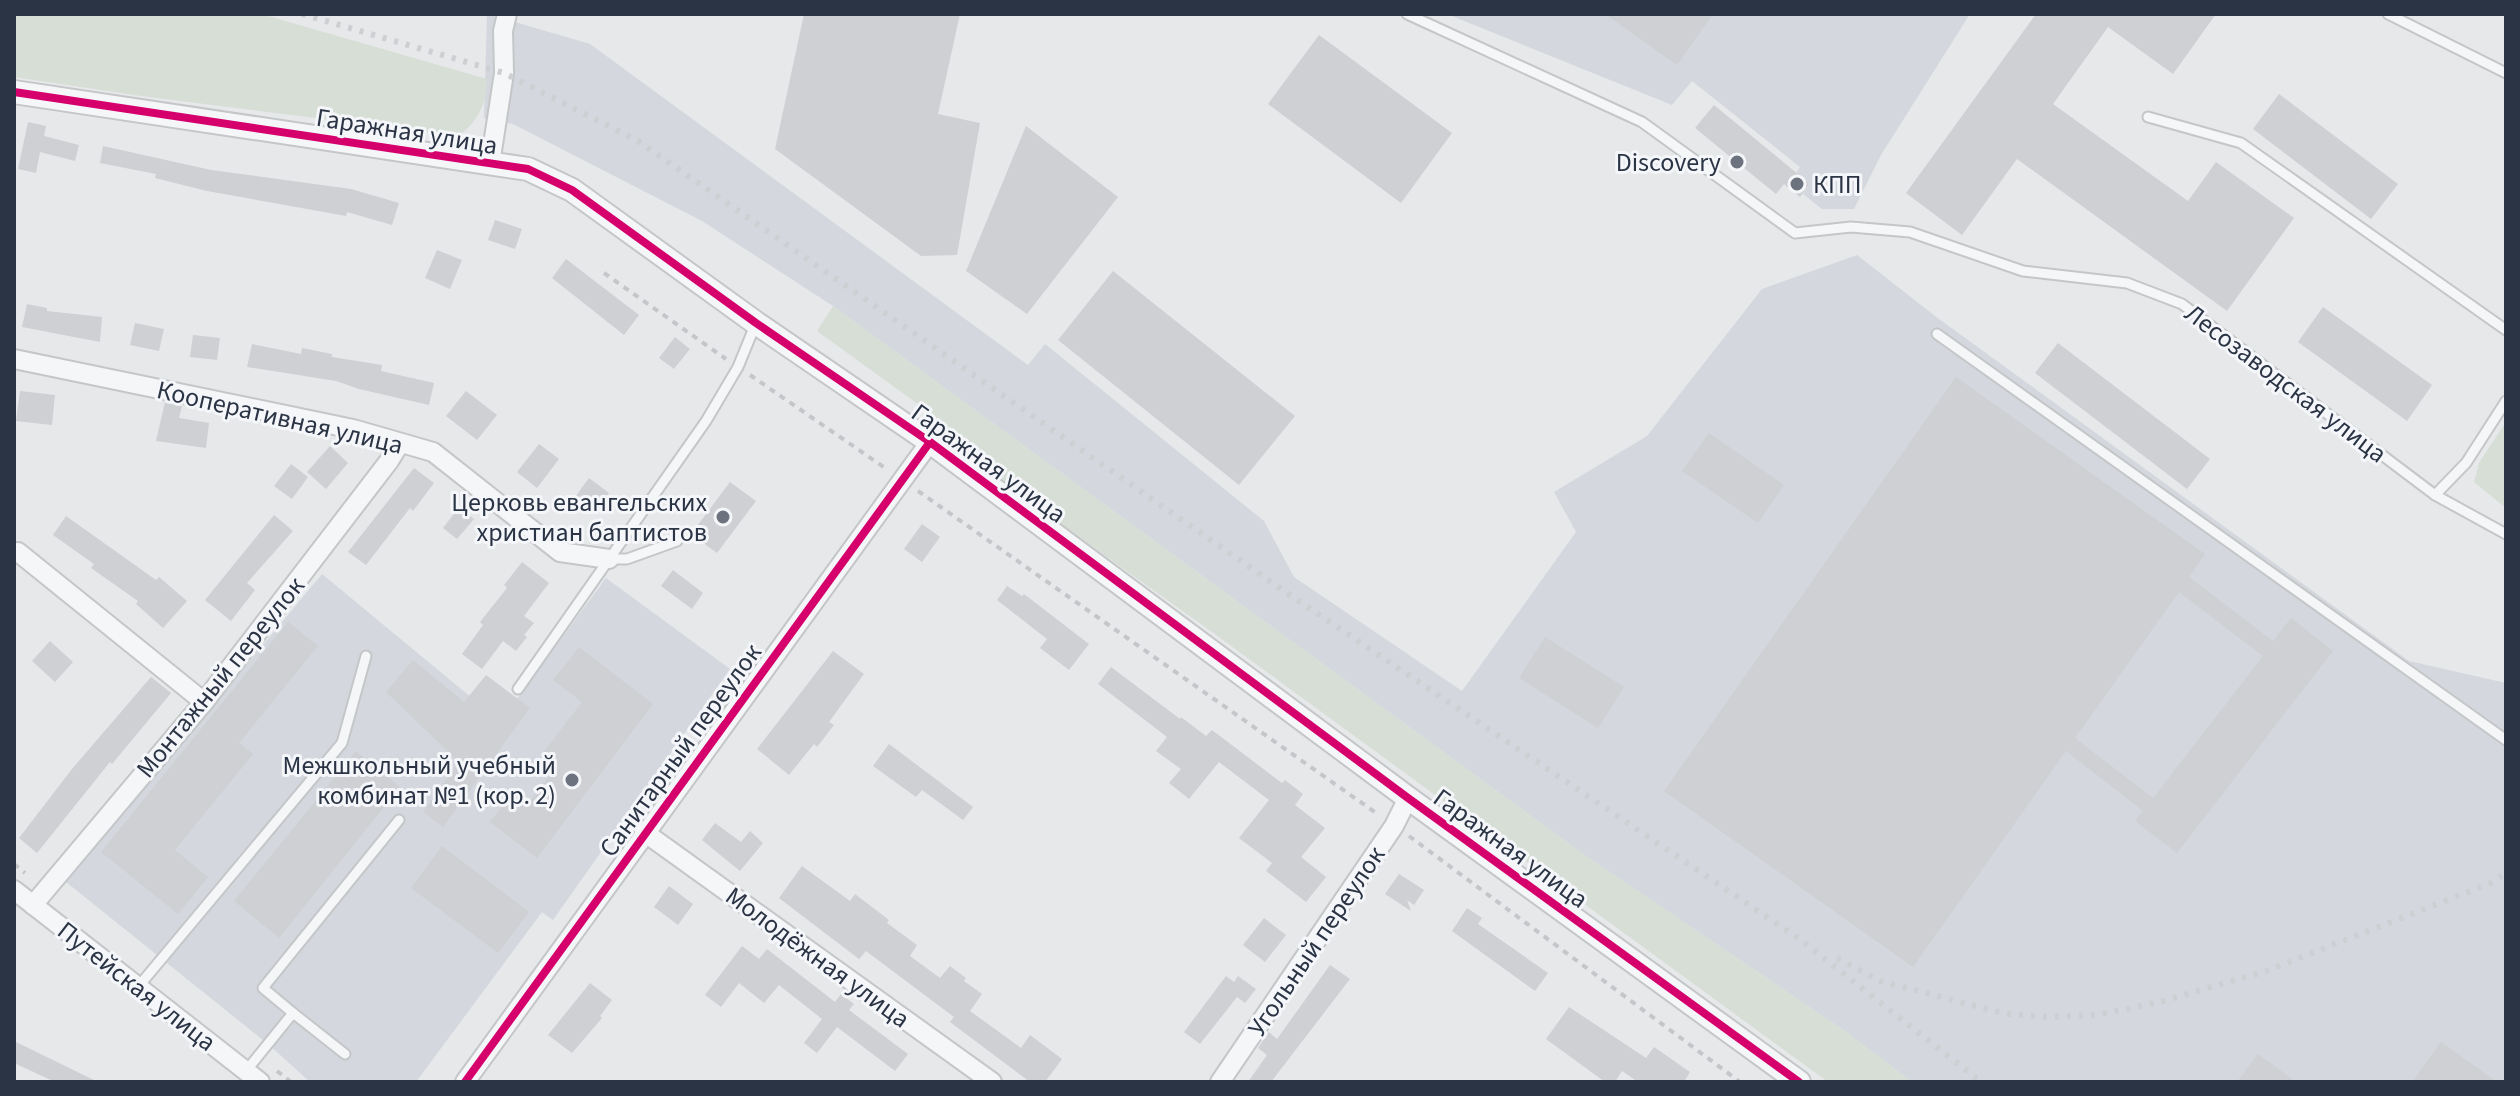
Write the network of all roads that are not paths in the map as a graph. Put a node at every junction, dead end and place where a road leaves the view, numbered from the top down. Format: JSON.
{"nodes":[{"id":1,"x":507,"y":14,"type":"edge"},
{"id":2,"x":1407,"y":14,"type":"edge"},
{"id":3,"x":2388,"y":14,"type":"edge"},
{"id":4,"x":2506,"y":73,"type":"edge"},
{"id":5,"x":14,"y":92,"type":"edge"},
{"id":6,"x":2148,"y":117,"type":"dead end"},
{"id":7,"x":490,"y":164,"type":"junction"},
{"id":8,"x":756,"y":323,"type":"junction"},
{"id":9,"x":2506,"y":330,"type":"edge"},
{"id":10,"x":1937,"y":334,"type":"dead end"},
{"id":11,"x":14,"y":359,"type":"edge"},
{"id":12,"x":2506,"y":401,"type":"edge"},
{"id":13,"x":930,"y":442,"type":"junction"},
{"id":14,"x":400,"y":443,"type":"junction"},
{"id":15,"x":2435,"y":495,"type":"junction"},
{"id":16,"x":2506,"y":534,"type":"edge"},
{"id":17,"x":677,"y":541,"type":"dead end"},
{"id":18,"x":18,"y":552,"type":"dead end"},
{"id":19,"x":609,"y":559,"type":"junction"},
{"id":20,"x":366,"y":656,"type":"dead end"},
{"id":21,"x":518,"y":689,"type":"dead end"},
{"id":22,"x":204,"y":702,"type":"junction"},
{"id":23,"x":2506,"y":740,"type":"edge"},
{"id":24,"x":1408,"y":798,"type":"junction"},
{"id":25,"x":399,"y":820,"type":"dead end"},
{"id":26,"x":644,"y":832,"type":"junction"},
{"id":27,"x":14,"y":890,"type":"edge"},
{"id":28,"x":33,"y":905,"type":"junction"},
{"id":29,"x":138,"y":987,"type":"junction"},
{"id":30,"x":293,"y":1013,"type":"junction"},
{"id":31,"x":345,"y":1054,"type":"dead end"},
{"id":32,"x":253,"y":1076,"type":"edge"},
{"id":33,"x":465,"y":1082,"type":"edge"},
{"id":34,"x":992,"y":1082,"type":"edge"},
{"id":35,"x":1220,"y":1082,"type":"edge"},
{"id":36,"x":1799,"y":1082,"type":"edge"}],
"edges":[{"from":1,"to":7,"type":"street"},
{"from":2,"to":15,"type":"lane","name":"Лесозаводская улица"},
{"from":3,"to":4,"type":"lane"},
{"from":5,"to":7,"type":"street","name":"Гаражная улица"},
{"from":6,"to":9,"type":"lane"},
{"from":7,"to":8,"type":"street","name":"Гаражная улица"},
{"from":8,"to":13,"type":"street","name":"Гаражная улица"},
{"from":8,"to":19,"type":"lane"},
{"from":10,"to":23,"type":"lane"},
{"from":11,"to":14,"type":"street","name":"Кооперативная улица"},
{"from":12,"to":15,"type":"lane"},
{"from":13,"to":24,"type":"street","name":"Гаражная улица"},
{"from":13,"to":26,"type":"street","name":"Санитарный переулок"},
{"from":14,"to":19,"type":"street","name":"Кооперативная улица"},
{"from":14,"to":22,"type":"street","name":"Монтажный переулок"},
{"from":15,"to":16,"type":"lane","name":"Лесозаводская улица"},
{"from":17,"to":19,"type":"lane"},
{"from":18,"to":22,"type":"street"},
{"from":19,"to":21,"type":"lane"},
{"from":20,"to":29,"type":"lane"},
{"from":22,"to":28,"type":"street","name":"Монтажный переулок"},
{"from":24,"to":35,"type":"street","name":"Угольный переулок"},
{"from":24,"to":36,"type":"street","name":"Гаражная улица"},
{"from":25,"to":30,"type":"lane"},
{"from":26,"to":33,"type":"street","name":"Санитарный переулок"},
{"from":26,"to":34,"type":"street","name":"Молодёжная улица"},
{"from":27,"to":28,"type":"street","name":"Путейская улица"},
{"from":28,"to":29,"type":"street","name":"Путейская улица"},
{"from":29,"to":32,"type":"street","name":"Путейская улица"},
{"from":30,"to":31,"type":"lane"},
{"from":30,"to":32,"type":"lane"}]}
